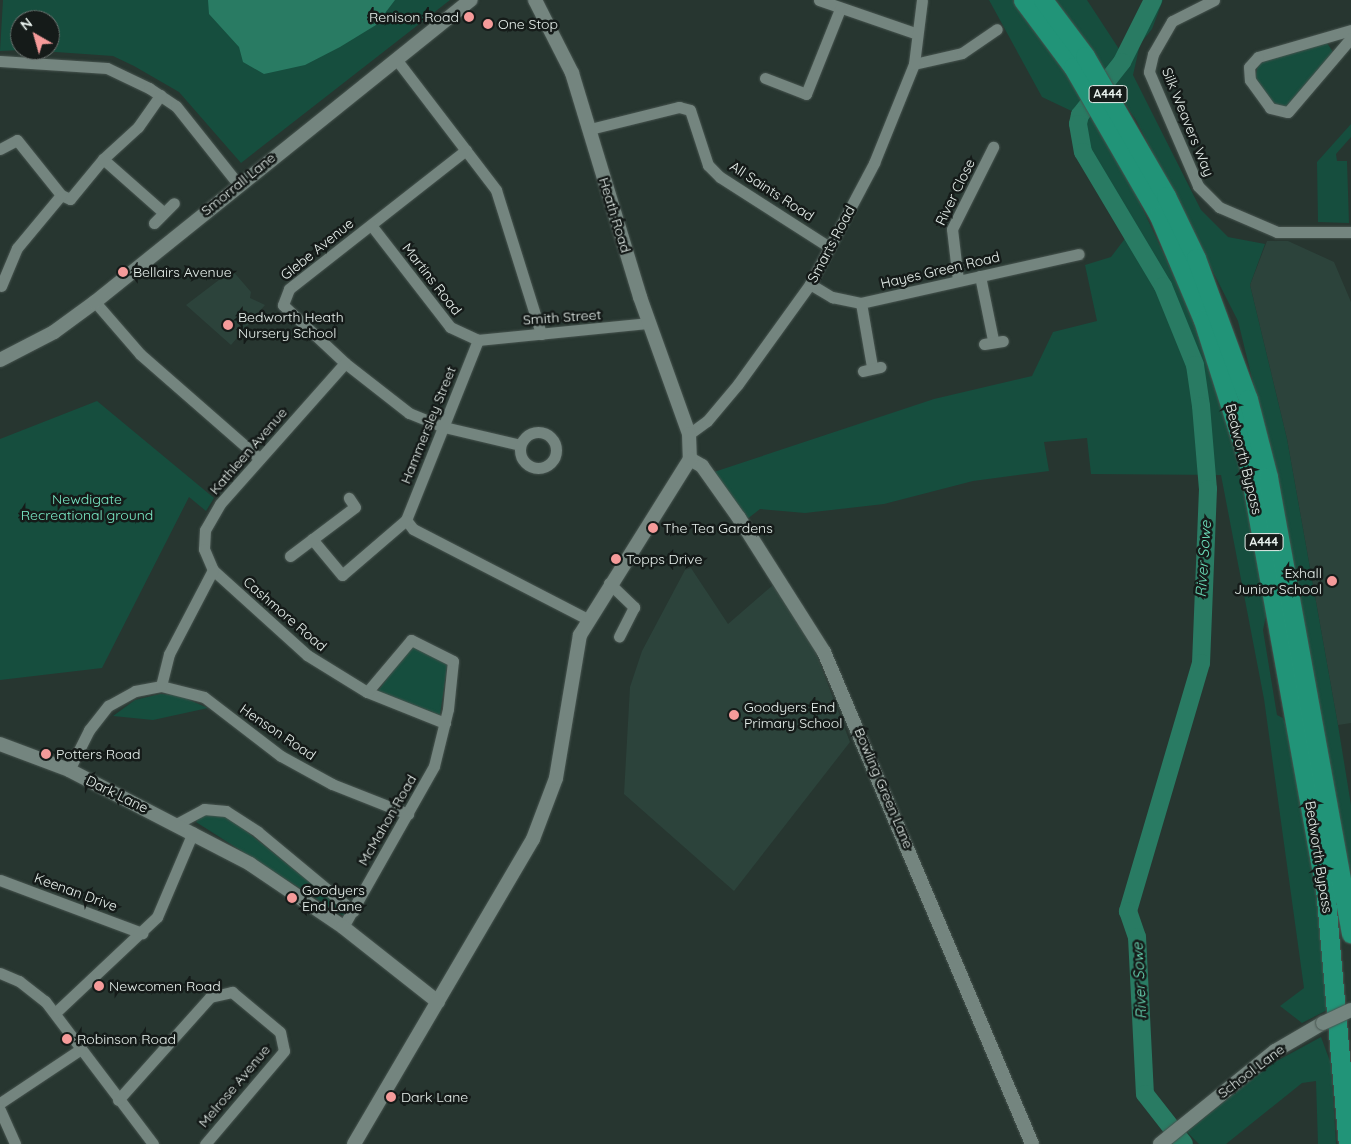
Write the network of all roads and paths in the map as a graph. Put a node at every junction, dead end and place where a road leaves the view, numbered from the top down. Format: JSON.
{"nodes":[{"id":1,"x":471,"y":0,"type":"edge"},
{"id":2,"x":535,"y":0,"type":"edge"},
{"id":3,"x":819,"y":0,"type":"edge"},
{"id":4,"x":922,"y":0,"type":"edge"},
{"id":5,"x":1023,"y":0,"type":"edge"},
{"id":6,"x":1043,"y":0,"type":"edge"},
{"id":7,"x":1214,"y":0,"type":"edge"},
{"id":8,"x":840,"y":9,"type":"junction"},
{"id":9,"x":997,"y":29,"type":"dead end"},
{"id":10,"x":1351,"y":30,"type":"edge"},
{"id":11,"x":914,"y":33,"type":"junction"},
{"id":12,"x":1351,"y":38,"type":"edge"},
{"id":13,"x":396,"y":59,"type":"junction"},
{"id":14,"x":0,"y":61,"type":"edge"},
{"id":15,"x":941,"y":61,"type":"junction"},
{"id":16,"x":1079,"y":62,"type":"junction"},
{"id":17,"x":914,"y":64,"type":"junction"},
{"id":18,"x":943,"y":73,"type":"dead end"},
{"id":19,"x":765,"y":78,"type":"dead end"},
{"id":20,"x":160,"y":94,"type":"junction"},
{"id":21,"x":590,"y":129,"type":"junction"},
{"id":22,"x":1125,"y":137,"type":"junction"},
{"id":23,"x":993,"y":146,"type":"dead end"},
{"id":24,"x":0,"y":149,"type":"edge"},
{"id":25,"x":466,"y":150,"type":"junction"},
{"id":26,"x":103,"y":159,"type":"junction"},
{"id":27,"x":238,"y":184,"type":"junction"},
{"id":28,"x":61,"y":194,"type":"junction"},
{"id":29,"x":174,"y":203,"type":"dead end"},
{"id":30,"x":164,"y":214,"type":"junction"},
{"id":31,"x":154,"y":223,"type":"dead end"},
{"id":32,"x":371,"y":225,"type":"junction"},
{"id":33,"x":1351,"y":232,"type":"edge"},
{"id":34,"x":829,"y":247,"type":"junction"},
{"id":35,"x":1079,"y":254,"type":"dead end"},
{"id":36,"x":3,"y":269,"type":"edge"},
{"id":37,"x":980,"y":276,"type":"junction"},
{"id":38,"x":958,"y":280,"type":"junction"},
{"id":39,"x":810,"y":284,"type":"junction"},
{"id":40,"x":1,"y":286,"type":"edge"},
{"id":41,"x":96,"y":302,"type":"junction"},
{"id":42,"x":861,"y":304,"type":"junction"},
{"id":43,"x":649,"y":323,"type":"junction"},
{"id":44,"x":541,"y":334,"type":"junction"},
{"id":45,"x":478,"y":340,"type":"junction"},
{"id":46,"x":994,"y":342,"type":"dead end"},
{"id":47,"x":0,"y":360,"type":"edge"},
{"id":48,"x":345,"y":363,"type":"junction"},
{"id":49,"x":872,"y":368,"type":"dead end"},
{"id":50,"x":444,"y":427,"type":"junction"},
{"id":51,"x":689,"y":434,"type":"junction"},
{"id":52,"x":520,"y":445,"type":"dead end"},
{"id":53,"x":260,"y":459,"type":"junction"},
{"id":54,"x":690,"y":459,"type":"junction"},
{"id":55,"x":349,"y":498,"type":"dead end"},
{"id":56,"x":406,"y":520,"type":"junction"},
{"id":57,"x":312,"y":539,"type":"junction"},
{"id":58,"x":290,"y":556,"type":"dead end"},
{"id":59,"x":213,"y":570,"type":"junction"},
{"id":60,"x":609,"y":583,"type":"junction"},
{"id":61,"x":587,"y":619,"type":"junction"},
{"id":62,"x":620,"y":636,"type":"dead end"},
{"id":63,"x":161,"y":686,"type":"junction"},
{"id":64,"x":367,"y":692,"type":"junction"},
{"id":65,"x":445,"y":723,"type":"junction"},
{"id":66,"x":0,"y":744,"type":"edge"},
{"id":67,"x":69,"y":770,"type":"junction"},
{"id":68,"x":408,"y":814,"type":"junction"},
{"id":69,"x":178,"y":824,"type":"junction"},
{"id":70,"x":193,"y":832,"type":"junction"},
{"id":71,"x":0,"y":880,"type":"edge"},
{"id":72,"x":352,"y":911,"type":"junction"},
{"id":73,"x":343,"y":927,"type":"junction"},
{"id":74,"x":142,"y":933,"type":"junction"},
{"id":75,"x":1351,"y":934,"type":"edge"},
{"id":76,"x":0,"y":973,"type":"edge"},
{"id":77,"x":438,"y":1002,"type":"junction"},
{"id":78,"x":1351,"y":1010,"type":"edge"},
{"id":79,"x":55,"y":1013,"type":"junction"},
{"id":80,"x":80,"y":1049,"type":"junction"},
{"id":81,"x":118,"y":1100,"type":"junction"},
{"id":82,"x":0,"y":1103,"type":"edge"},
{"id":83,"x":0,"y":1110,"type":"edge"},
{"id":84,"x":1163,"y":1142,"type":"edge"},
{"id":85,"x":15,"y":1144,"type":"edge"},
{"id":86,"x":153,"y":1144,"type":"edge"},
{"id":87,"x":204,"y":1144,"type":"edge"},
{"id":88,"x":354,"y":1144,"type":"edge"},
{"id":89,"x":1032,"y":1144,"type":"edge"},
{"id":90,"x":1348,"y":1144,"type":"edge"}],
"edges":[{"from":1,"to":13,"type":"street","name":"Smorrall Lane"},
{"from":2,"to":21,"type":"street","name":"Heath Road"},
{"from":3,"to":8,"type":"street"},
{"from":4,"to":11,"type":"street","name":"Smarts Road"},
{"from":5,"to":16,"type":"highway","name":"Bedworth Bypass","number":"A444"},
{"from":6,"to":16,"type":"highway","name":"Bedworth Bypass","number":"A444"},
{"from":7,"to":33,"type":"street","name":"Silk Weavers Way"},
{"from":8,"to":11,"type":"street"},
{"from":8,"to":19,"type":"street"},
{"from":9,"to":15,"type":"street"},
{"from":10,"to":12,"type":"street"},
{"from":11,"to":17,"type":"street","name":"Smarts Road"},
{"from":13,"to":25,"type":"street"},
{"from":13,"to":27,"type":"street","name":"Smorrall Lane"},
{"from":14,"to":20,"type":"street"},
{"from":15,"to":17,"type":"street"},
{"from":15,"to":18,"type":"street"},
{"from":16,"to":22,"type":"highway","name":"Bedworth Bypass","number":"A444"},
{"from":17,"to":34,"type":"street","name":"Smarts Road"},
{"from":20,"to":26,"type":"street"},
{"from":20,"to":27,"type":"street"},
{"from":21,"to":34,"type":"street","name":"All Saints Road"},
{"from":21,"to":43,"type":"street","name":"Heath Road"},
{"from":22,"to":75,"type":"highway","name":"Bedworth Bypass","number":"A444"},
{"from":22,"to":90,"type":"highway","name":"Bedworth Bypass","number":"A444"},
{"from":23,"to":38,"type":"street","name":"River Close"},
{"from":24,"to":28,"type":"street"},
{"from":25,"to":32,"type":"street","name":"Glebe Avenue"},
{"from":25,"to":44,"type":"street"},
{"from":26,"to":28,"type":"street"},
{"from":26,"to":30,"type":"street"},
{"from":27,"to":41,"type":"street","name":"Smorrall Lane"},
{"from":28,"to":36,"type":"street"},
{"from":29,"to":30,"type":"street"},
{"from":30,"to":31,"type":"street"},
{"from":32,"to":45,"type":"street","name":"Martins Road"},
{"from":32,"to":48,"type":"street","name":"Glebe Avenue"},
{"from":34,"to":39,"type":"street","name":"Smarts Road"},
{"from":35,"to":37,"type":"street","name":"Hayes Green Road"},
{"from":36,"to":40,"type":"street"},
{"from":37,"to":38,"type":"street","name":"Hayes Green Road"},
{"from":37,"to":46,"type":"street"},
{"from":38,"to":42,"type":"street","name":"Hayes Green Road"},
{"from":39,"to":42,"type":"street","name":"Hayes Green Road"},
{"from":39,"to":51,"type":"street","name":"Smarts Road"},
{"from":41,"to":47,"type":"street","name":"Smorrall Lane"},
{"from":41,"to":53,"type":"street"},
{"from":42,"to":49,"type":"street"},
{"from":43,"to":44,"type":"street","name":"Smith Street"},
{"from":43,"to":51,"type":"street","name":"Heath Road"},
{"from":44,"to":45,"type":"street","name":"Smith Street"},
{"from":45,"to":50,"type":"street","name":"Hammersley Street"},
{"from":48,"to":50,"type":"street","name":"Glebe Avenue"},
{"from":48,"to":53,"type":"street","name":"Kathleen Avenue"},
{"from":50,"to":52,"type":"street","name":"Glebe Avenue"},
{"from":50,"to":56,"type":"street","name":"Hammersley Street"},
{"from":51,"to":54,"type":"street"},
{"from":53,"to":59,"type":"street","name":"Kathleen Avenue"},
{"from":54,"to":60,"type":"street"},
{"from":54,"to":89,"type":"street","name":"Bowling Green Lane"},
{"from":55,"to":57,"type":"street"},
{"from":56,"to":57,"type":"street"},
{"from":56,"to":61,"type":"street"},
{"from":57,"to":58,"type":"street"},
{"from":59,"to":63,"type":"street"},
{"from":59,"to":64,"type":"street","name":"Cashmore Road"},
{"from":60,"to":61,"type":"street"},
{"from":60,"to":62,"type":"street"},
{"from":61,"to":77,"type":"street"},
{"from":63,"to":67,"type":"street"},
{"from":63,"to":68,"type":"street","name":"Henson Road"},
{"from":64,"to":65,"type":"street","name":"Cashmore Road"},
{"from":64,"to":65,"type":"street"},
{"from":65,"to":68,"type":"street","name":"McMahon Road"},
{"from":66,"to":67,"type":"street","name":"Dark Lane"},
{"from":67,"to":69,"type":"street","name":"Dark Lane"},
{"from":68,"to":72,"type":"street","name":"McMahon Road"},
{"from":69,"to":70,"type":"street","name":"Dark Lane"},
{"from":69,"to":72,"type":"street"},
{"from":70,"to":73,"type":"street","name":"Dark Lane"},
{"from":70,"to":74,"type":"street"},
{"from":71,"to":74,"type":"street","name":"Keenan Drive"},
{"from":72,"to":73,"type":"street","name":"McMahon Road"},
{"from":73,"to":77,"type":"street","name":"Dark Lane"},
{"from":74,"to":79,"type":"street"},
{"from":76,"to":79,"type":"street"},
{"from":77,"to":88,"type":"street"},
{"from":78,"to":84,"type":"street","name":"School Lane","bridge":true},
{"from":79,"to":80,"type":"street"},
{"from":80,"to":81,"type":"street"},
{"from":80,"to":82,"type":"street"},
{"from":81,"to":86,"type":"street"},
{"from":81,"to":87,"type":"street","name":"Melrose Avenue"},
{"from":83,"to":85,"type":"street"}]}
